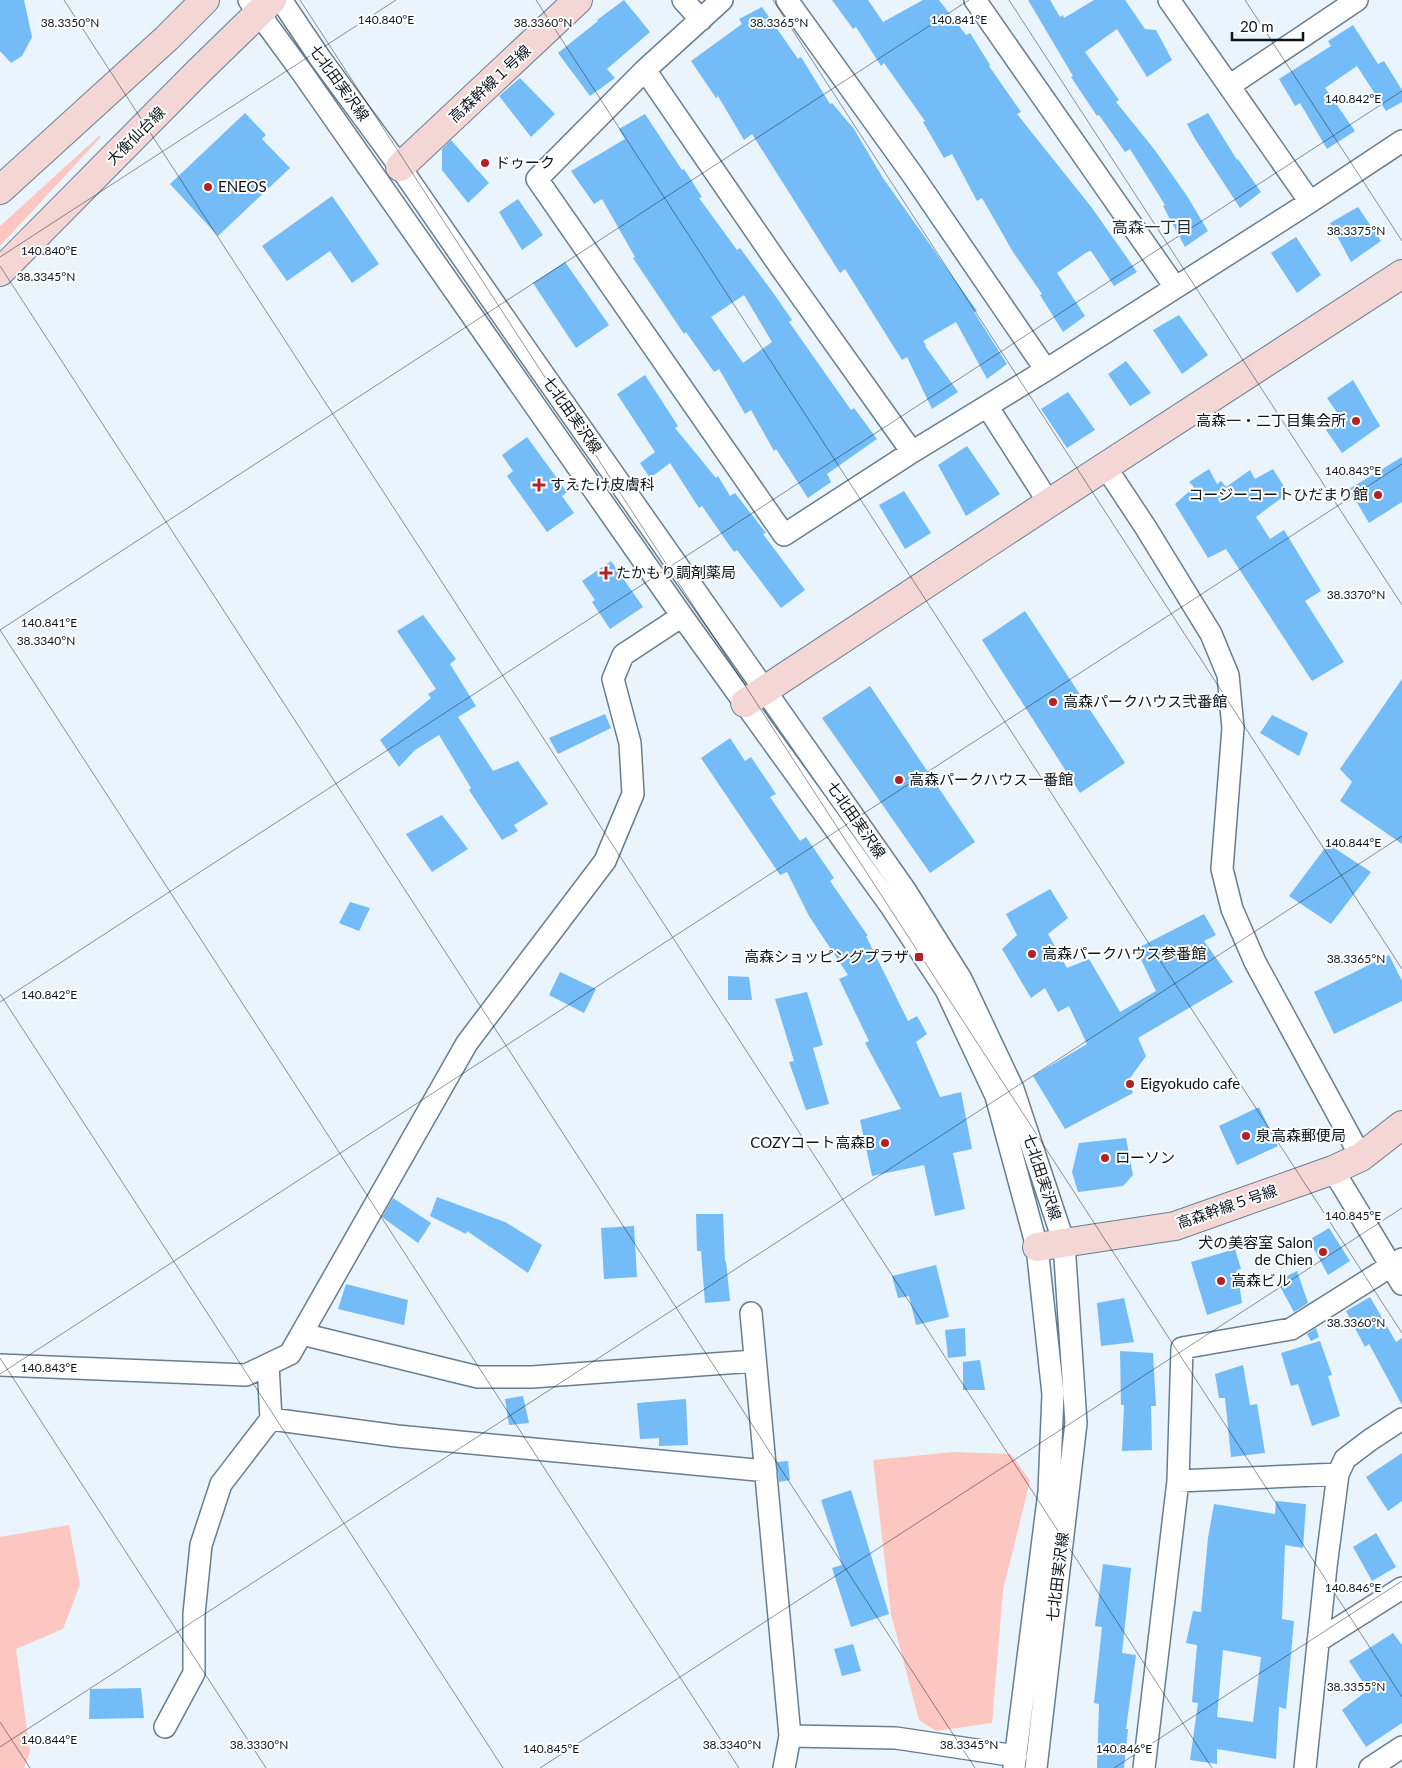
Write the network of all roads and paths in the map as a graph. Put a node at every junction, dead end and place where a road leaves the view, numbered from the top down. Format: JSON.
{"nodes":[{"id":1,"x":205,"y":0,"type":"edge"},
{"id":2,"x":578,"y":0,"type":"edge"},
{"id":3,"x":683,"y":0,"type":"edge"},
{"id":4,"x":722,"y":0,"type":"edge"},
{"id":5,"x":787,"y":0,"type":"edge"},
{"id":6,"x":975,"y":0,"type":"edge"},
{"id":7,"x":1169,"y":0,"type":"edge"},
{"id":8,"x":1357,"y":0,"type":"edge"},
{"id":9,"x":265,"y":3,"type":"edge"},
{"id":10,"x":701,"y":20,"type":"junction"},
{"id":11,"x":645,"y":70,"type":"junction"},
{"id":12,"x":1229,"y":86,"type":"junction"},
{"id":13,"x":1402,"y":140,"type":"edge"},
{"id":14,"x":400,"y":167,"type":"junction"},
{"id":15,"x":0,"y":190,"type":"edge"},
{"id":16,"x":1310,"y":202,"type":"junction"},
{"id":17,"x":0,"y":272,"type":"edge"},
{"id":18,"x":1402,"y":274,"type":"edge"},
{"id":19,"x":1175,"y":287,"type":"junction"},
{"id":20,"x":1046,"y":370,"type":"junction"},
{"id":21,"x":987,"y":406,"type":"junction"},
{"id":22,"x":912,"y":452,"type":"junction"},
{"id":23,"x":1105,"y":466,"type":"junction"},
{"id":24,"x":1048,"y":503,"type":"junction"},
{"id":25,"x":682,"y":616,"type":"junction"},
{"id":26,"x":754,"y":697,"type":"junction"},
{"id":27,"x":1402,"y":1125,"type":"edge"},
{"id":28,"x":1361,"y":1156,"type":"junction"},
{"id":29,"x":1333,"y":1170,"type":"junction"},
{"id":30,"x":1051,"y":1245,"type":"junction"},
{"id":31,"x":1396,"y":1262,"type":"edge"},
{"id":32,"x":1402,"y":1284,"type":"edge"},
{"id":33,"x":751,"y":1313,"type":"dead end"},
{"id":34,"x":302,"y":1334,"type":"junction"},
{"id":35,"x":756,"y":1361,"type":"junction"},
{"id":36,"x":268,"y":1365,"type":"junction"},
{"id":37,"x":0,"y":1366,"type":"edge"},
{"id":38,"x":271,"y":1419,"type":"junction"},
{"id":39,"x":1402,"y":1419,"type":"edge"},
{"id":40,"x":766,"y":1471,"type":"junction"},
{"id":41,"x":1338,"y":1474,"type":"junction"},
{"id":42,"x":1178,"y":1481,"type":"junction"},
{"id":43,"x":1402,"y":1588,"type":"edge"},
{"id":44,"x":1318,"y":1641,"type":"junction"},
{"id":45,"x":165,"y":1727,"type":"dead end"},
{"id":46,"x":790,"y":1736,"type":"junction"},
{"id":47,"x":1402,"y":1747,"type":"edge"},
{"id":48,"x":1015,"y":1762,"type":"edge"},
{"id":49,"x":784,"y":1768,"type":"edge"},
{"id":50,"x":1036,"y":1768,"type":"edge"},
{"id":51,"x":1144,"y":1768,"type":"edge"},
{"id":52,"x":1305,"y":1768,"type":"edge"},
{"id":53,"x":1370,"y":1768,"type":"edge"}],
"edges":[{"from":1,"to":15,"type":"street"},
{"from":2,"to":14,"type":"street","name":"高森幹線１号線"},
{"from":3,"to":10,"type":"street"},
{"from":4,"to":10,"type":"street"},
{"from":5,"to":20,"type":"street"},
{"from":6,"to":19,"type":"street"},
{"from":7,"to":12,"type":"street"},
{"from":8,"to":12,"type":"street"},
{"from":9,"to":14,"type":"street","name":"七北田実沢線"},
{"from":9,"to":17,"type":"street","name":"大衡仙台線"},
{"from":9,"to":25,"type":"street"},
{"from":10,"to":11,"type":"street"},
{"from":11,"to":22,"type":"street"},
{"from":11,"to":22,"type":"street"},
{"from":12,"to":16,"type":"street"},
{"from":13,"to":16,"type":"street"},
{"from":14,"to":26,"type":"street","name":"七北田実沢線"},
{"from":16,"to":19,"type":"street"},
{"from":18,"to":23,"type":"street"},
{"from":19,"to":20,"type":"street"},
{"from":20,"to":21,"type":"street"},
{"from":21,"to":22,"type":"street"},
{"from":21,"to":24,"type":"street"},
{"from":23,"to":24,"type":"street"},
{"from":23,"to":28,"type":"street"},
{"from":24,"to":26,"type":"street"},
{"from":25,"to":26,"type":"street"},
{"from":25,"to":34,"type":"street"},
{"from":26,"to":30,"type":"street","name":"七北田実沢線"},
{"from":27,"to":28,"type":"street","name":"高森幹線５号線"},
{"from":28,"to":29,"type":"street","name":"高森幹線５号線"},
{"from":29,"to":30,"type":"street","name":"高森幹線５号線"},
{"from":29,"to":31,"type":"street"},
{"from":30,"to":48,"type":"street"},
{"from":30,"to":50,"type":"street","name":"七北田実沢線"},
{"from":31,"to":32,"type":"street"},
{"from":31,"to":42,"type":"street"},
{"from":33,"to":35,"type":"street"},
{"from":34,"to":35,"type":"street"},
{"from":34,"to":36,"type":"street"},
{"from":35,"to":40,"type":"street"},
{"from":36,"to":37,"type":"street"},
{"from":36,"to":38,"type":"street"},
{"from":38,"to":40,"type":"street"},
{"from":38,"to":45,"type":"street"},
{"from":39,"to":41,"type":"street"},
{"from":40,"to":46,"type":"street"},
{"from":41,"to":42,"type":"street"},
{"from":41,"to":44,"type":"street"},
{"from":42,"to":51,"type":"street"},
{"from":43,"to":44,"type":"street"},
{"from":44,"to":52,"type":"street"},
{"from":46,"to":48,"type":"street"},
{"from":46,"to":49,"type":"street"},
{"from":47,"to":53,"type":"street"}]}
